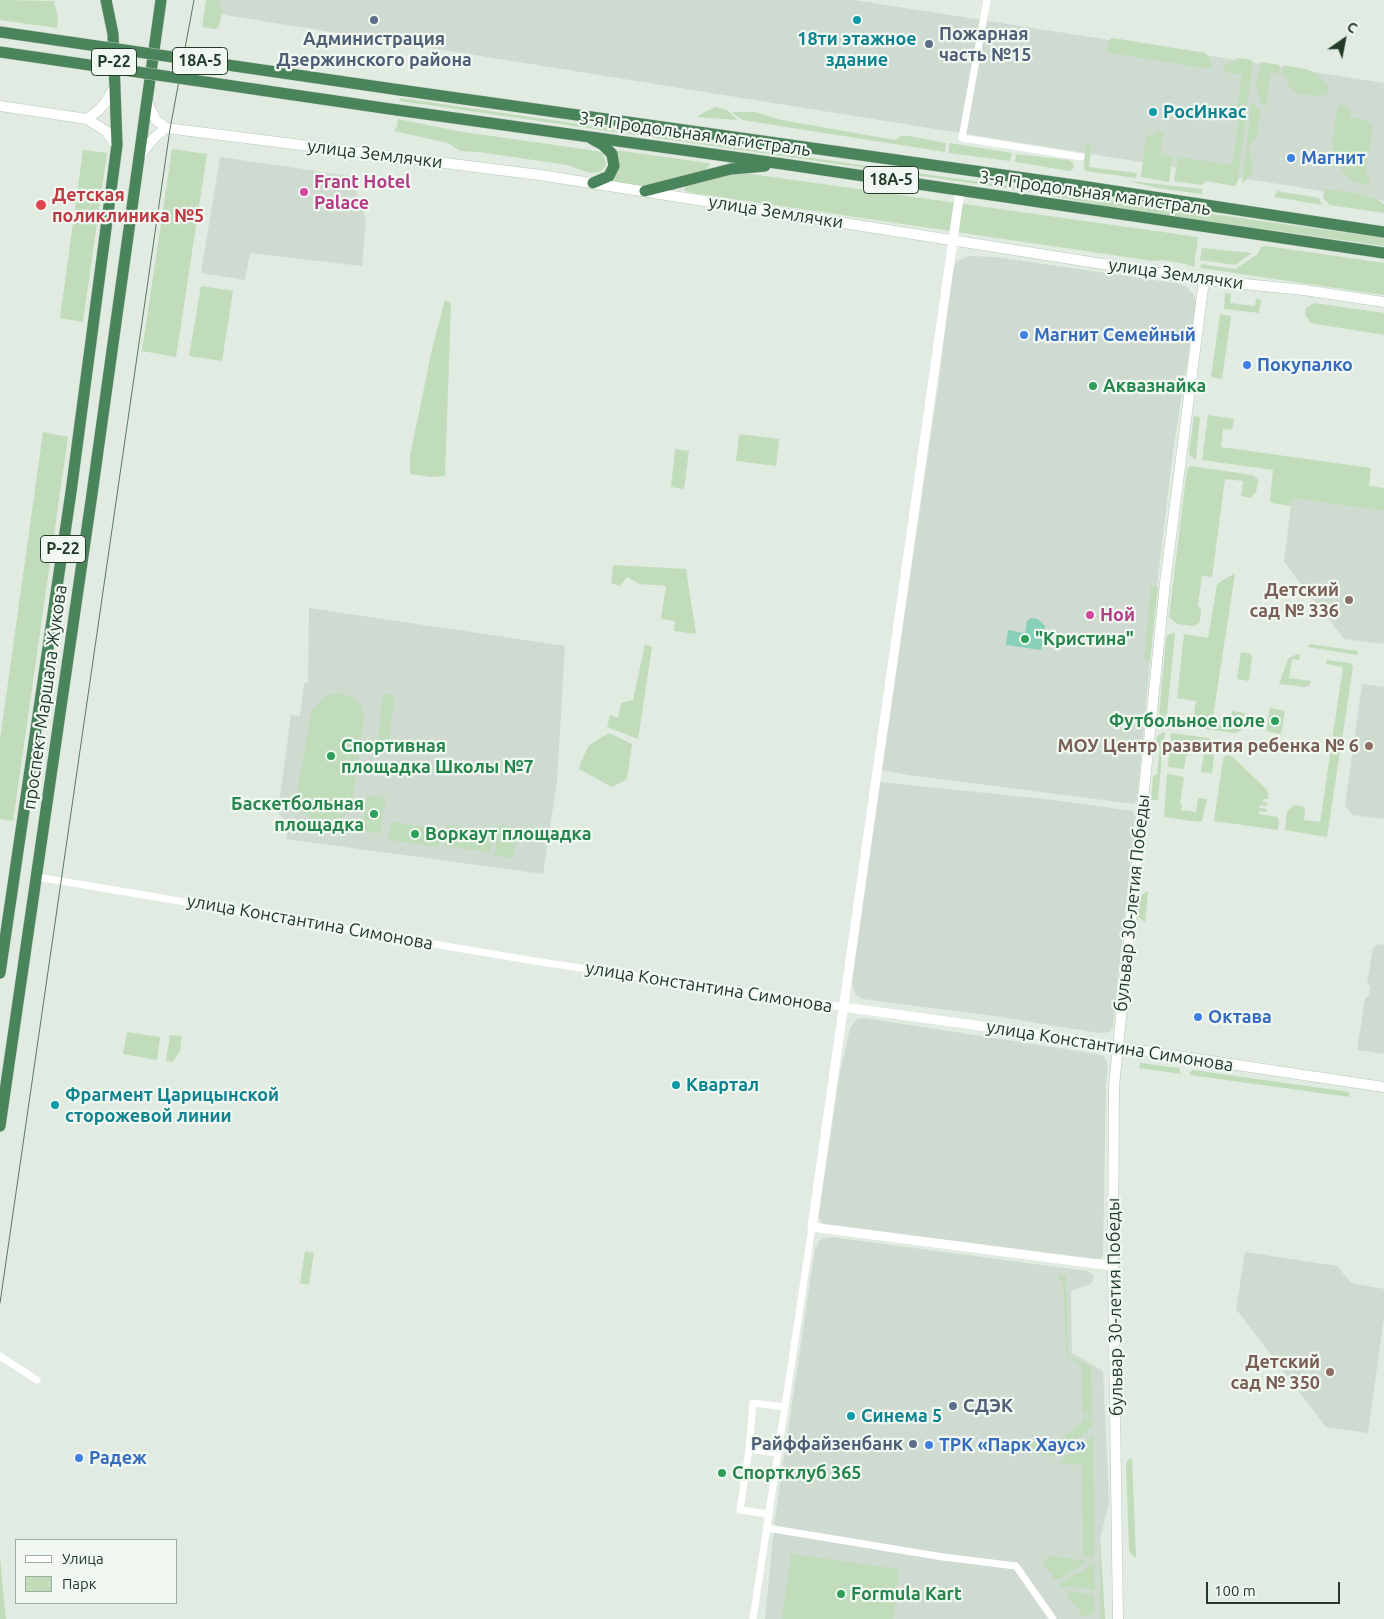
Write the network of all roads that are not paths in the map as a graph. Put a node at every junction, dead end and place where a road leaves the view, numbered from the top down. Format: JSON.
{"nodes":[{"id":1,"x":106,"y":0,"type":"edge"},
{"id":2,"x":161,"y":0,"type":"edge"},
{"id":3,"x":986,"y":4,"type":"edge"},
{"id":4,"x":0,"y":32,"type":"edge"},
{"id":5,"x":0,"y":52,"type":"edge"},
{"id":6,"x":115,"y":85,"type":"junction"},
{"id":7,"x":147,"y":102,"type":"junction"},
{"id":8,"x":0,"y":106,"type":"edge"},
{"id":9,"x":87,"y":118,"type":"junction"},
{"id":10,"x":166,"y":128,"type":"junction"},
{"id":11,"x":588,"y":136,"type":"junction"},
{"id":12,"x":117,"y":147,"type":"junction"},
{"id":13,"x":140,"y":155,"type":"junction"},
{"id":14,"x":1081,"y":157,"type":"dead end"},
{"id":15,"x":783,"y":164,"type":"junction"},
{"id":16,"x":593,"y":183,"type":"junction"},
{"id":17,"x":954,"y":190,"type":"junction"},
{"id":18,"x":644,"y":191,"type":"junction"},
{"id":19,"x":1384,"y":232,"type":"edge"},
{"id":20,"x":952,"y":240,"type":"junction"},
{"id":21,"x":1384,"y":253,"type":"edge"},
{"id":22,"x":1204,"y":280,"type":"junction"},
{"id":23,"x":1384,"y":302,"type":"edge"},
{"id":24,"x":37,"y":877,"type":"junction"},
{"id":25,"x":0,"y":973,"type":"edge"},
{"id":26,"x":843,"y":1007,"type":"junction"},
{"id":27,"x":1117,"y":1047,"type":"junction"},
{"id":28,"x":1384,"y":1086,"type":"edge"},
{"id":29,"x":0,"y":1126,"type":"edge"},
{"id":30,"x":812,"y":1227,"type":"junction"},
{"id":31,"x":1113,"y":1266,"type":"junction"},
{"id":32,"x":0,"y":1356,"type":"edge"},
{"id":33,"x":36,"y":1380,"type":"dead end"},
{"id":34,"x":785,"y":1407,"type":"junction"},
{"id":35,"x":749,"y":1449,"type":"junction"},
{"id":36,"x":778,"y":1453,"type":"junction"},
{"id":37,"x":769,"y":1514,"type":"junction"},
{"id":38,"x":766,"y":1528,"type":"junction"},
{"id":39,"x":753,"y":1619,"type":"edge"},
{"id":40,"x":1053,"y":1619,"type":"edge"},
{"id":41,"x":1118,"y":1619,"type":"edge"}],
"edges":[{"from":1,"to":6,"type":"highway","number":"Р-22"},
{"from":2,"to":7,"type":"highway","number":"Р-22"},
{"from":3,"to":14,"type":"street"},
{"from":4,"to":19,"type":"highway","name":"3-я Продольная магистраль","number":"18А-5","bridge":true},
{"from":5,"to":11,"type":"highway","name":"3-я Продольная магистраль","number":"18А-5","bridge":true},
{"from":6,"to":9,"type":"main road"},
{"from":6,"to":12,"type":"highway","name":"проспект Маршала Жукова","number":"Р-22"},
{"from":7,"to":10,"type":"main road"},
{"from":7,"to":13,"type":"highway","name":"проспект Маршала Жукова","number":"Р-22"},
{"from":8,"to":9,"type":"main road"},
{"from":9,"to":12,"type":"main road"},
{"from":10,"to":13,"type":"main road"},
{"from":10,"to":16,"type":"main road","name":"улица Землячки"},
{"from":11,"to":15,"type":"highway","name":"3-я Продольная магистраль","number":"18А-5"},
{"from":11,"to":16,"type":"highway"},
{"from":12,"to":25,"type":"highway","name":"проспект Маршала Жукова","number":"Р-22"},
{"from":13,"to":24,"type":"highway","name":"проспект Маршала Жукова","number":"Р-22"},
{"from":15,"to":17,"type":"highway","name":"3-я Продольная магистраль","number":"18А-5"},
{"from":15,"to":18,"type":"highway"},
{"from":16,"to":18,"type":"main road","name":"улица Землячки"},
{"from":17,"to":20,"type":"street"},
{"from":17,"to":21,"type":"highway","name":"3-я Продольная магистраль","number":"18А-5"},
{"from":18,"to":20,"type":"main road","name":"улица Землячки"},
{"from":20,"to":22,"type":"main road","name":"улица Землячки"},
{"from":20,"to":26,"type":"street"},
{"from":22,"to":23,"type":"main road","name":"улица Землячки"},
{"from":22,"to":27,"type":"main road","name":"бульвар 30-летия Победы"},
{"from":24,"to":26,"type":"street","name":"улица Константина Симонова"},
{"from":24,"to":29,"type":"highway","name":"проспект Маршала Жукова","number":"Р-22"},
{"from":26,"to":27,"type":"street","name":"улица Константина Симонова"},
{"from":26,"to":30,"type":"street"},
{"from":27,"to":28,"type":"main road","name":"улица Константина Симонова"},
{"from":27,"to":31,"type":"main road","name":"бульвар 30-летия Победы"},
{"from":30,"to":31,"type":"street"},
{"from":30,"to":34,"type":"street"},
{"from":31,"to":41,"type":"main road","name":"бульвар 30-летия Победы"},
{"from":32,"to":33,"type":"street"},
{"from":34,"to":35,"type":"street"},
{"from":34,"to":36,"type":"street"},
{"from":35,"to":36,"type":"street"},
{"from":35,"to":37,"type":"street"},
{"from":36,"to":37,"type":"street"},
{"from":37,"to":38,"type":"street"},
{"from":38,"to":39,"type":"street"},
{"from":38,"to":40,"type":"street"}]}
